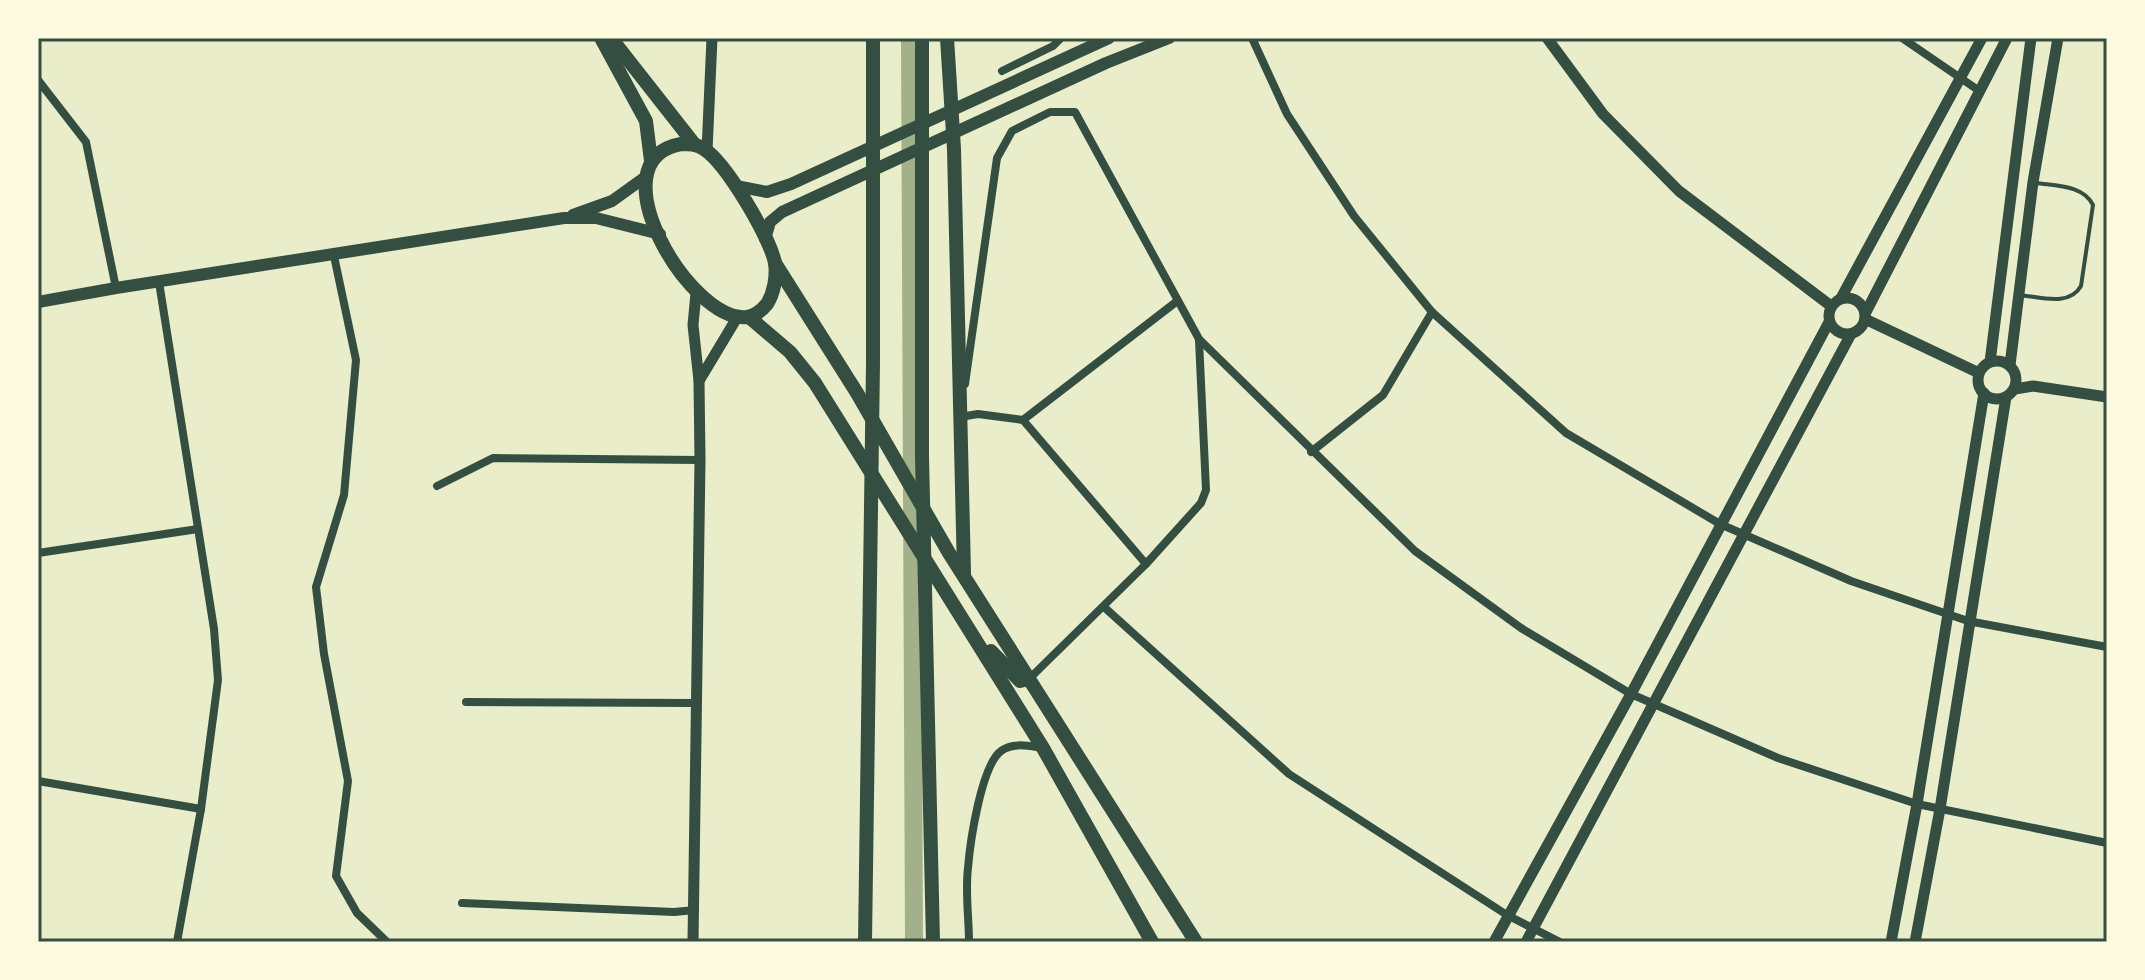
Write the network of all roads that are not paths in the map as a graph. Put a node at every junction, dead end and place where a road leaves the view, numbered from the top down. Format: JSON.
{"nodes":[{"id":1,"x":601,"y":38,"type":"edge"},
{"id":2,"x":611,"y":38,"type":"edge"},
{"id":3,"x":712,"y":38,"type":"edge"},
{"id":4,"x":873,"y":38,"type":"edge"},
{"id":5,"x":922,"y":38,"type":"edge"},
{"id":6,"x":947,"y":38,"type":"edge"},
{"id":7,"x":1061,"y":38,"type":"edge"},
{"id":8,"x":1109,"y":38,"type":"edge"},
{"id":9,"x":1169,"y":38,"type":"edge"},
{"id":10,"x":1252,"y":38,"type":"edge"},
{"id":11,"x":1547,"y":38,"type":"edge"},
{"id":12,"x":1902,"y":38,"type":"edge"},
{"id":13,"x":1982,"y":38,"type":"edge"},
{"id":14,"x":2007,"y":38,"type":"edge"},
{"id":15,"x":2031,"y":38,"type":"edge"},
{"id":16,"x":2058,"y":38,"type":"edge"},
{"id":17,"x":1002,"y":71,"type":"dead end"},
{"id":18,"x":1961,"y":79,"type":"junction"},
{"id":19,"x":38,"y":80,"type":"edge"},
{"id":20,"x":1978,"y":90,"type":"junction"},
{"id":21,"x":701,"y":148,"type":"junction"},
{"id":22,"x":651,"y":161,"type":"junction"},
{"id":23,"x":644,"y":178,"type":"junction"},
{"id":24,"x":2033,"y":182,"type":"junction"},
{"id":25,"x":736,"y":186,"type":"junction"},
{"id":26,"x":564,"y":218,"type":"junction"},
{"id":27,"x":660,"y":234,"type":"junction"},
{"id":28,"x":765,"y":239,"type":"junction"},
{"id":29,"x":334,"y":256,"type":"junction"},
{"id":30,"x":775,"y":263,"type":"junction"},
{"id":31,"x":159,"y":282,"type":"junction"},
{"id":32,"x":116,"y":288,"type":"junction"},
{"id":33,"x":696,"y":293,"type":"junction"},
{"id":34,"x":2018,"y":295,"type":"junction"},
{"id":35,"x":1841,"y":298,"type":"junction"},
{"id":36,"x":38,"y":302,"type":"edge"},
{"id":37,"x":1176,"y":302,"type":"junction"},
{"id":38,"x":1831,"y":306,"type":"junction"},
{"id":39,"x":1432,"y":312,"type":"junction"},
{"id":40,"x":743,"y":317,"type":"junction"},
{"id":41,"x":1865,"y":317,"type":"junction"},
{"id":42,"x":1829,"y":322,"type":"junction"},
{"id":43,"x":1851,"y":334,"type":"junction"},
{"id":44,"x":1199,"y":339,"type":"junction"},
{"id":45,"x":1990,"y":362,"type":"junction"},
{"id":46,"x":2013,"y":370,"type":"junction"},
{"id":47,"x":1979,"y":373,"type":"junction"},
{"id":48,"x":699,"y":381,"type":"junction"},
{"id":49,"x":2033,"y":386,"type":"junction"},
{"id":50,"x":1984,"y":393,"type":"junction"},
{"id":51,"x":2010,"y":393,"type":"junction"},
{"id":52,"x":2107,"y":397,"type":"edge"},
{"id":53,"x":960,"y":417,"type":"junction"},
{"id":54,"x":1023,"y":420,"type":"junction"},
{"id":55,"x":1311,"y":452,"type":"junction"},
{"id":56,"x":700,"y":460,"type":"junction"},
{"id":57,"x":437,"y":486,"type":"dead end"},
{"id":58,"x":1720,"y":524,"type":"junction"},
{"id":59,"x":198,"y":529,"type":"junction"},
{"id":60,"x":1743,"y":534,"type":"junction"},
{"id":61,"x":38,"y":553,"type":"edge"},
{"id":62,"x":1146,"y":564,"type":"junction"},
{"id":63,"x":964,"y":575,"type":"junction"},
{"id":64,"x":1104,"y":607,"type":"junction"},
{"id":65,"x":1947,"y":615,"type":"junction"},
{"id":66,"x":963,"y":618,"type":"junction"},
{"id":67,"x":1968,"y":621,"type":"junction"},
{"id":68,"x":2107,"y":647,"type":"edge"},
{"id":69,"x":1029,"y":679,"type":"junction"},
{"id":70,"x":1631,"y":694,"type":"junction"},
{"id":71,"x":466,"y":702,"type":"dead end"},
{"id":72,"x":696,"y":703,"type":"junction"},
{"id":73,"x":1653,"y":704,"type":"junction"},
{"id":74,"x":1043,"y":748,"type":"junction"},
{"id":75,"x":38,"y":781,"type":"edge"},
{"id":76,"x":1917,"y":804,"type":"junction"},
{"id":77,"x":201,"y":809,"type":"junction"},
{"id":78,"x":1940,"y":809,"type":"junction"},
{"id":79,"x":2107,"y":843,"type":"edge"},
{"id":80,"x":462,"y":903,"type":"dead end"},
{"id":81,"x":695,"y":910,"type":"junction"},
{"id":82,"x":1507,"y":915,"type":"junction"},
{"id":83,"x":1533,"y":929,"type":"junction"},
{"id":84,"x":177,"y":942,"type":"edge"},
{"id":85,"x":387,"y":942,"type":"edge"},
{"id":86,"x":693,"y":942,"type":"edge"},
{"id":87,"x":865,"y":942,"type":"edge"},
{"id":88,"x":933,"y":942,"type":"edge"},
{"id":89,"x":969,"y":942,"type":"edge"},
{"id":90,"x":1152,"y":942,"type":"edge"},
{"id":91,"x":1196,"y":942,"type":"edge"},
{"id":92,"x":1494,"y":942,"type":"edge"},
{"id":93,"x":1526,"y":942,"type":"edge"},
{"id":94,"x":1560,"y":942,"type":"edge"},
{"id":95,"x":1891,"y":942,"type":"edge"},
{"id":96,"x":1915,"y":942,"type":"edge"}],
"edges":[{"from":1,"to":22,"type":"main road"},
{"from":2,"to":21,"type":"main road"},
{"from":3,"to":21,"type":"street"},
{"from":4,"to":87,"type":"main road"},
{"from":5,"to":88,"type":"main road"},
{"from":6,"to":53,"type":"main road"},
{"from":7,"to":17,"type":"street"},
{"from":8,"to":25,"type":"main road"},
{"from":9,"to":28,"type":"main road"},
{"from":10,"to":39,"type":"street"},
{"from":11,"to":38,"type":"street"},
{"from":12,"to":18,"type":"street"},
{"from":13,"to":18,"type":"street"},
{"from":14,"to":20,"type":"street"},
{"from":15,"to":45,"type":"street"},
{"from":16,"to":24,"type":"street"},
{"from":18,"to":20,"type":"street"},
{"from":18,"to":35,"type":"street"},
{"from":19,"to":32,"type":"street"},
{"from":20,"to":41,"type":"street"},
{"from":21,"to":22,"type":"main road"},
{"from":21,"to":25,"type":"main road"},
{"from":22,"to":23,"type":"main road"},
{"from":23,"to":26,"type":"main road"},
{"from":23,"to":27,"type":"main road"},
{"from":24,"to":34,"type":"street"},
{"from":24,"to":34,"type":"lane"},
{"from":25,"to":28,"type":"main road"},
{"from":26,"to":27,"type":"main road"},
{"from":26,"to":29,"type":"main road"},
{"from":27,"to":33,"type":"main road"},
{"from":28,"to":30,"type":"main road"},
{"from":29,"to":31,"type":"main road"},
{"from":29,"to":85,"type":"street"},
{"from":30,"to":40,"type":"main road"},
{"from":30,"to":63,"type":"main road"},
{"from":31,"to":32,"type":"main road"},
{"from":31,"to":59,"type":"street"},
{"from":32,"to":36,"type":"main road"},
{"from":33,"to":40,"type":"main road"},
{"from":33,"to":48,"type":"street"},
{"from":34,"to":46,"type":"street"},
{"from":35,"to":38,"type":"street"},
{"from":35,"to":41,"type":"street"},
{"from":37,"to":44,"type":"street"},
{"from":37,"to":53,"type":"street"},
{"from":37,"to":54,"type":"street"},
{"from":38,"to":42,"type":"street"},
{"from":39,"to":55,"type":"street"},
{"from":39,"to":58,"type":"street"},
{"from":40,"to":48,"type":"street"},
{"from":40,"to":66,"type":"main road"},
{"from":41,"to":43,"type":"street"},
{"from":41,"to":47,"type":"street"},
{"from":42,"to":43,"type":"street"},
{"from":42,"to":58,"type":"street"},
{"from":43,"to":60,"type":"street"},
{"from":44,"to":55,"type":"street"},
{"from":44,"to":62,"type":"street"},
{"from":45,"to":46,"type":"street"},
{"from":45,"to":47,"type":"street"},
{"from":46,"to":49,"type":"street"},
{"from":46,"to":51,"type":"street"},
{"from":47,"to":50,"type":"street"},
{"from":48,"to":56,"type":"street"},
{"from":49,"to":51,"type":"street"},
{"from":49,"to":52,"type":"street"},
{"from":50,"to":51,"type":"street"},
{"from":50,"to":65,"type":"street"},
{"from":51,"to":67,"type":"street"},
{"from":53,"to":54,"type":"street"},
{"from":53,"to":63,"type":"main road"},
{"from":54,"to":62,"type":"street"},
{"from":55,"to":70,"type":"street"},
{"from":56,"to":57,"type":"street"},
{"from":56,"to":72,"type":"street"},
{"from":58,"to":60,"type":"street"},
{"from":58,"to":70,"type":"street"},
{"from":59,"to":61,"type":"street"},
{"from":59,"to":77,"type":"street"},
{"from":60,"to":65,"type":"street"},
{"from":60,"to":73,"type":"street"},
{"from":62,"to":64,"type":"street"},
{"from":63,"to":69,"type":"main road"},
{"from":64,"to":69,"type":"street"},
{"from":64,"to":82,"type":"street"},
{"from":65,"to":67,"type":"street"},
{"from":65,"to":76,"type":"street"},
{"from":66,"to":69,"type":"main road"},
{"from":66,"to":74,"type":"main road"},
{"from":67,"to":68,"type":"street"},
{"from":67,"to":78,"type":"street"},
{"from":69,"to":91,"type":"main road"},
{"from":70,"to":73,"type":"street"},
{"from":70,"to":82,"type":"street"},
{"from":71,"to":72,"type":"street"},
{"from":72,"to":81,"type":"street"},
{"from":73,"to":76,"type":"street"},
{"from":73,"to":83,"type":"street"},
{"from":74,"to":89,"type":"street"},
{"from":74,"to":90,"type":"main road"},
{"from":75,"to":77,"type":"street"},
{"from":76,"to":78,"type":"street"},
{"from":76,"to":95,"type":"street"},
{"from":77,"to":84,"type":"street"},
{"from":78,"to":79,"type":"street"},
{"from":78,"to":96,"type":"street"},
{"from":80,"to":81,"type":"street"},
{"from":81,"to":86,"type":"street"},
{"from":82,"to":83,"type":"street"},
{"from":82,"to":92,"type":"street"},
{"from":83,"to":93,"type":"street"},
{"from":83,"to":94,"type":"street"}]}
